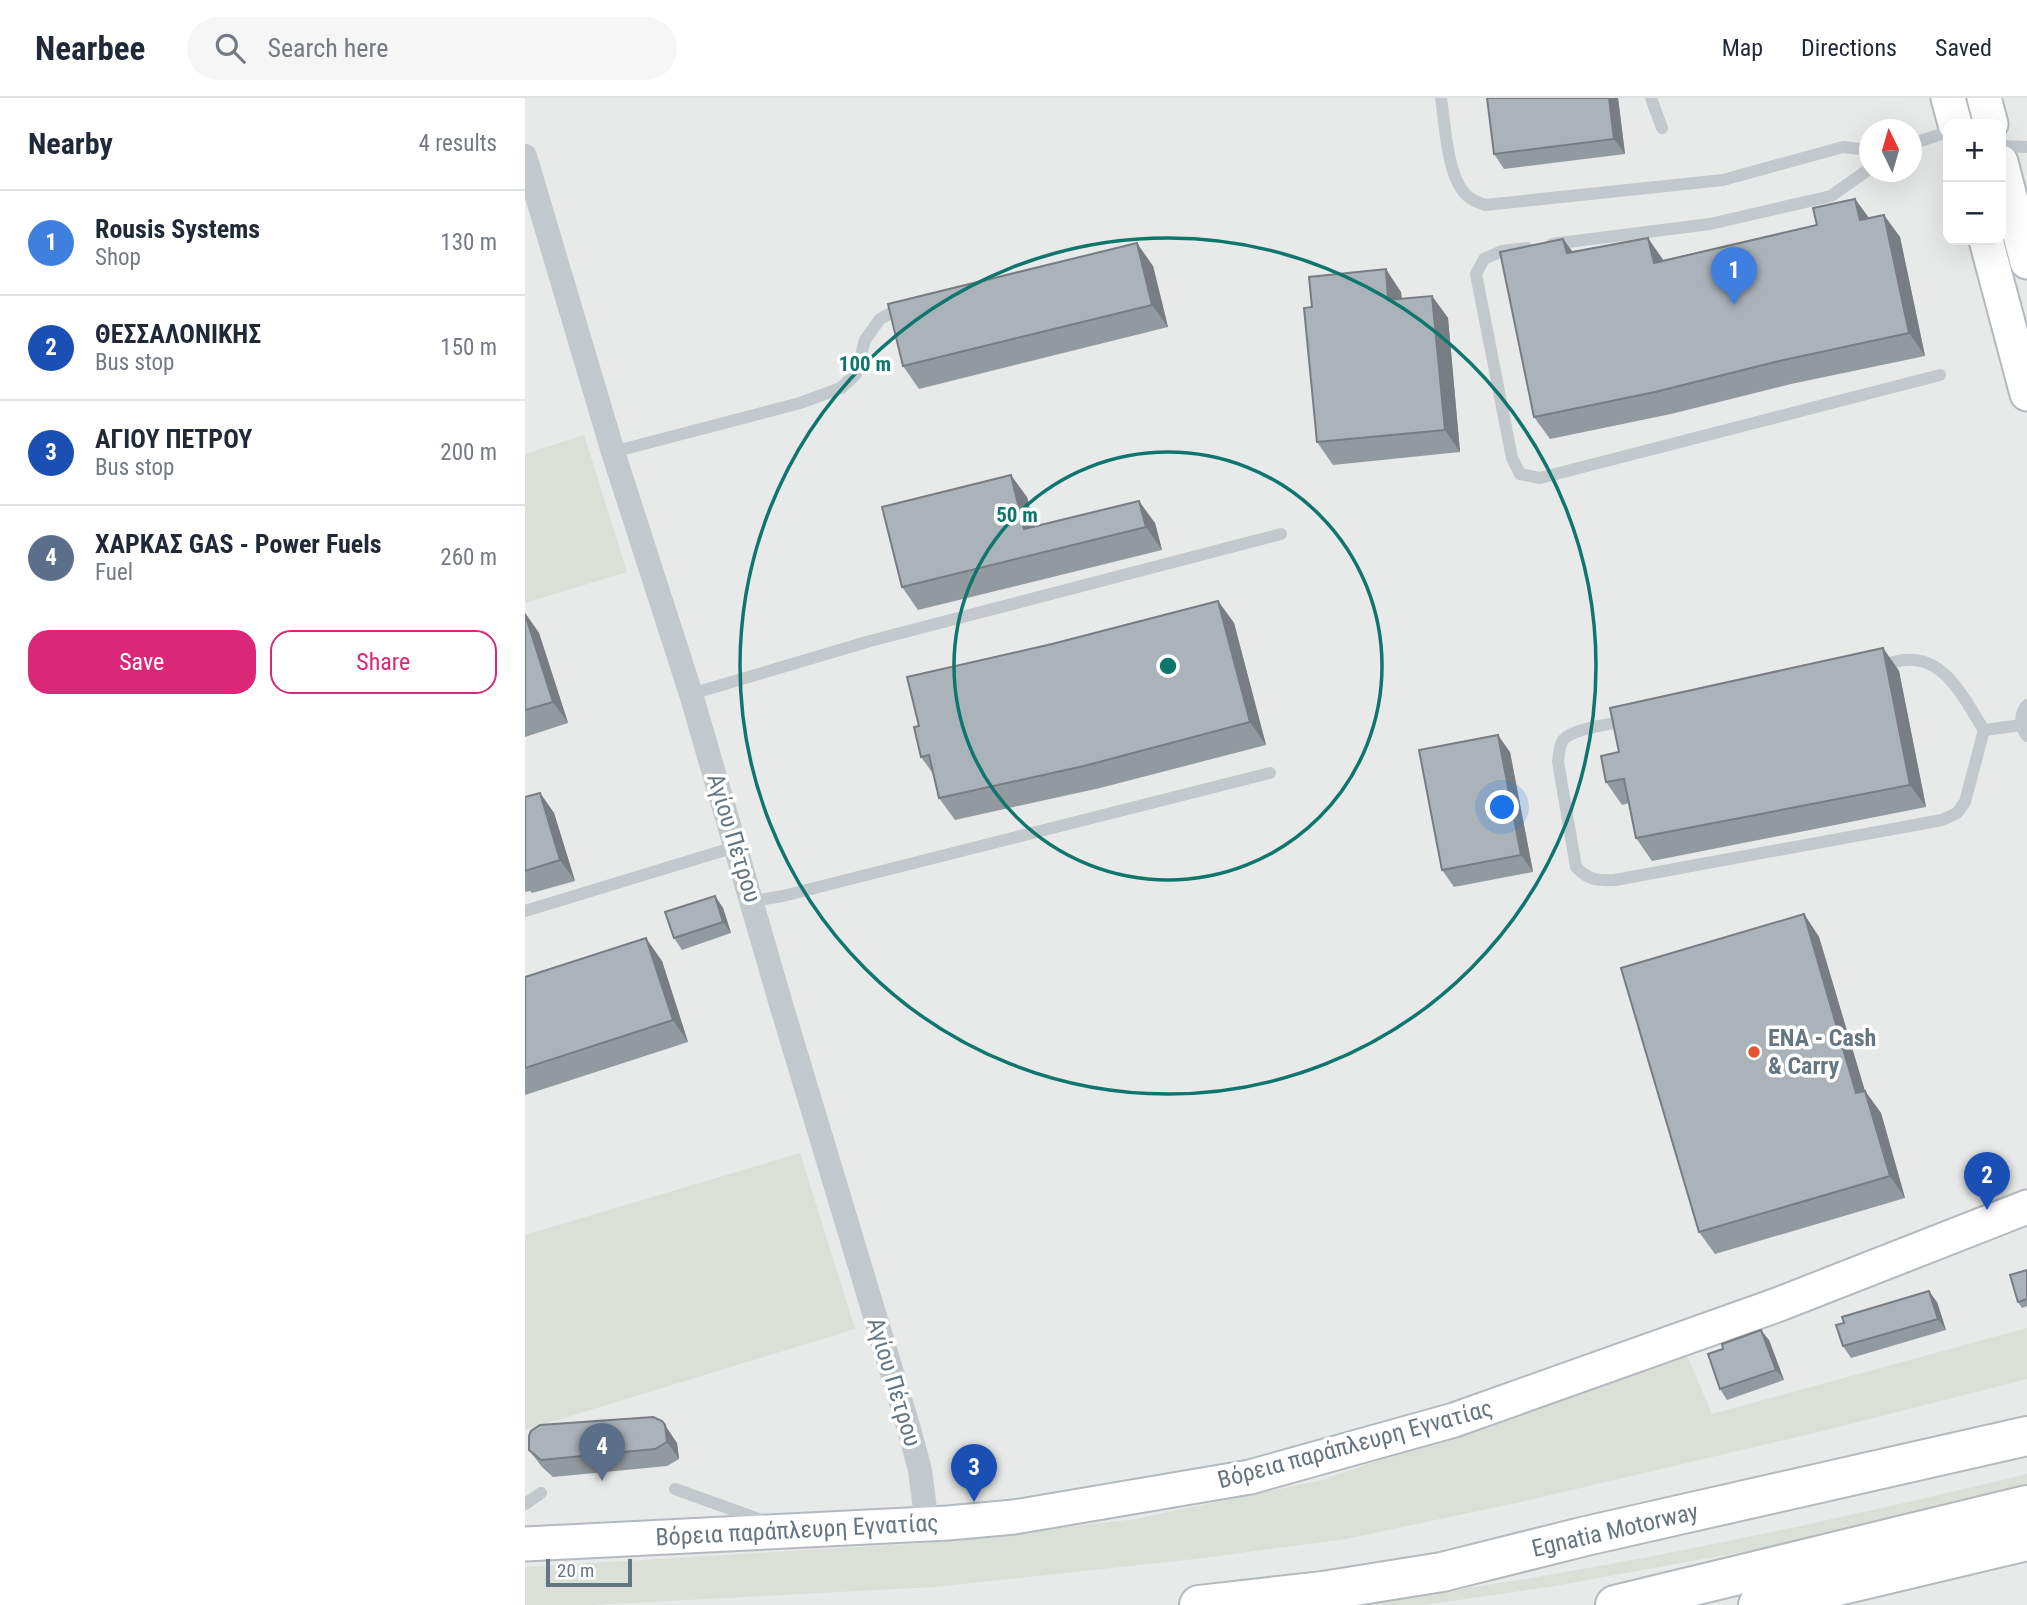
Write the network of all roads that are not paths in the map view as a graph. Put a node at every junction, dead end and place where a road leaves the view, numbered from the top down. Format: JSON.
{"nodes":[{"id":1,"x":1441,"y":98,"type":"edge"},
{"id":2,"x":1651,"y":98,"type":"edge"},
{"id":3,"x":1948,"y":98,"type":"edge"},
{"id":4,"x":1984,"y":98,"type":"edge"},
{"id":5,"x":1954,"y":119,"type":"edge"},
{"id":6,"x":1990,"y":119,"type":"edge"},
{"id":7,"x":1662,"y":128,"type":"dead end"},
{"id":8,"x":1943,"y":134,"type":"edge"},
{"id":9,"x":1922,"y":141,"type":"edge"},
{"id":10,"x":2006,"y":146,"type":"edge"},
{"id":11,"x":2027,"y":147,"type":"edge"},
{"id":12,"x":1859,"y":149,"type":"edge"},
{"id":13,"x":525,"y":156,"type":"edge"},
{"id":14,"x":1859,"y":177,"type":"edge"},
{"id":15,"x":2006,"y":181,"type":"edge"},
{"id":16,"x":1987,"y":245,"type":"edge"},
{"id":17,"x":2027,"y":262,"type":"edge"},
{"id":18,"x":920,"y":301,"type":"edge"},
{"id":19,"x":1940,"y":375,"type":"dead end"},
{"id":20,"x":2027,"y":394,"type":"edge"},
{"id":21,"x":613,"y":452,"type":"junction"},
{"id":22,"x":1281,"y":534,"type":"dead end"},
{"id":23,"x":1866,"y":669,"type":"edge"},
{"id":24,"x":691,"y":694,"type":"junction"},
{"id":25,"x":2027,"y":705,"type":"edge"},
{"id":26,"x":1642,"y":717,"type":"edge"},
{"id":27,"x":1984,"y":730,"type":"junction"},
{"id":28,"x":2024,"y":730,"type":"edge"},
{"id":29,"x":1270,"y":773,"type":"dead end"},
{"id":30,"x":736,"y":847,"type":"junction"},
{"id":31,"x":753,"y":901,"type":"junction"},
{"id":32,"x":525,"y":911,"type":"edge"},
{"id":33,"x":2027,"y":1207,"type":"edge"},
{"id":34,"x":2027,"y":1436,"type":"edge"},
{"id":35,"x":675,"y":1489,"type":"dead end"},
{"id":36,"x":541,"y":1493,"type":"dead end"},
{"id":37,"x":525,"y":1504,"type":"edge"},
{"id":38,"x":2027,"y":1505,"type":"edge"},
{"id":39,"x":927,"y":1524,"type":"junction"},
{"id":40,"x":791,"y":1531,"type":"junction"},
{"id":41,"x":2027,"y":1541,"type":"edge"},
{"id":42,"x":525,"y":1544,"type":"edge"},
{"id":43,"x":1199,"y":1605,"type":"edge"},
{"id":44,"x":1615,"y":1605,"type":"edge"},
{"id":45,"x":1758,"y":1605,"type":"edge"}],
"edges":[{"from":1,"to":12,"type":"lane"},
{"from":2,"to":7,"type":"lane"},
{"from":3,"to":5,"type":"street"},
{"from":4,"to":6,"type":"street"},
{"from":8,"to":9,"type":"lane"},
{"from":10,"to":11,"type":"lane"},
{"from":13,"to":21,"type":"street","name":"Αγίου Πέτρου"},
{"from":14,"to":19,"type":"lane"},
{"from":15,"to":17,"type":"street"},
{"from":16,"to":20,"type":"street"},
{"from":18,"to":21,"type":"lane"},
{"from":21,"to":24,"type":"street","name":"Αγίου Πέτρου"},
{"from":22,"to":24,"type":"lane"},
{"from":23,"to":27,"type":"lane"},
{"from":24,"to":30,"type":"street","name":"Αγίου Πέτρου"},
{"from":25,"to":28,"type":"lane"},
{"from":26,"to":27,"type":"lane"},
{"from":27,"to":28,"type":"lane"},
{"from":29,"to":31,"type":"lane"},
{"from":30,"to":31,"type":"street","name":"Αγίου Πέτρου"},
{"from":30,"to":32,"type":"lane"},
{"from":31,"to":39,"type":"street","name":"Αγίου Πέτρου"},
{"from":33,"to":39,"type":"street","name":"Βόρεια παράπλευρη Εγνατίας"},
{"from":34,"to":43,"type":"highway","name":"Egnatia Motorway"},
{"from":35,"to":40,"type":"lane"},
{"from":36,"to":37,"type":"lane"},
{"from":38,"to":44,"type":"highway"},
{"from":39,"to":40,"type":"street","name":"Βόρεια παράπλευρη Εγνατίας"},
{"from":40,"to":42,"type":"street","name":"Βόρεια παράπλευρη Εγνατίας"},
{"from":41,"to":45,"type":"highway"}]}
